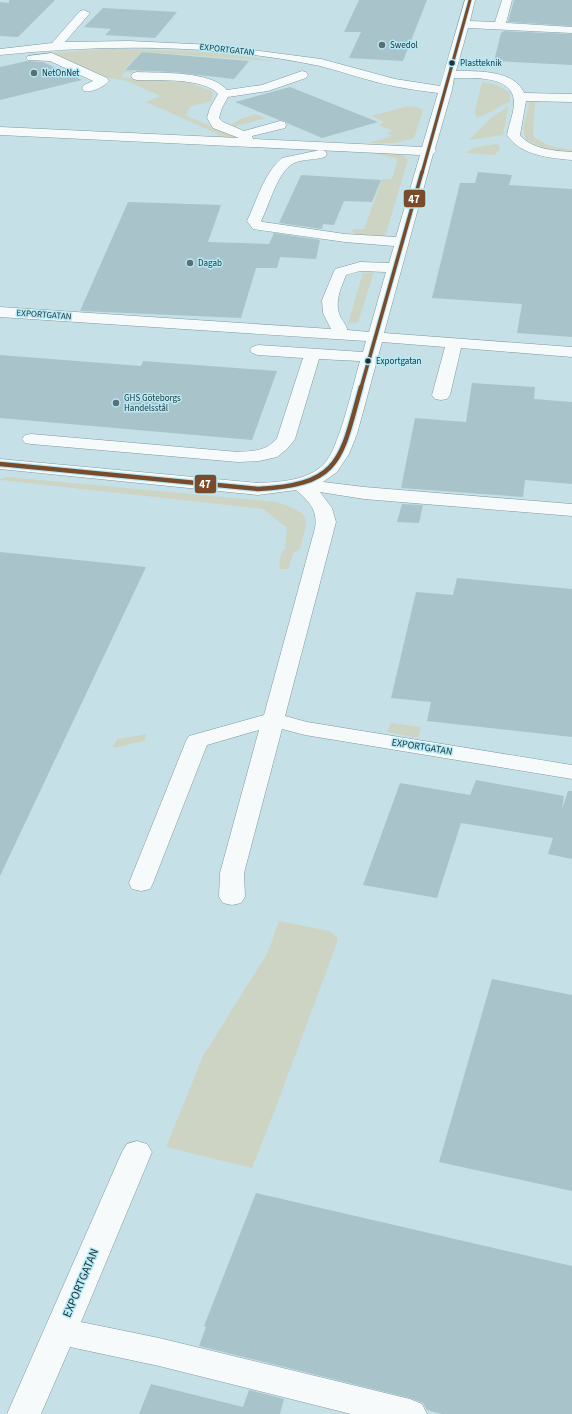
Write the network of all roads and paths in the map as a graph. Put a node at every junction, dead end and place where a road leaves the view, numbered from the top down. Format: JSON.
{"nodes":[{"id":1,"x":470,"y":0,"type":"edge"},
{"id":2,"x":507,"y":0,"type":"edge"},
{"id":3,"x":84,"y":13,"type":"dead end"},
{"id":4,"x":464,"y":24,"type":"junction"},
{"id":5,"x":499,"y":26,"type":"junction"},
{"id":6,"x":572,"y":30,"type":"edge"},
{"id":7,"x":95,"y":32,"type":"dead end"},
{"id":8,"x":92,"y":45,"type":"junction"},
{"id":9,"x":58,"y":46,"type":"junction"},
{"id":10,"x":0,"y":52,"type":"edge"},
{"id":11,"x":14,"y":62,"type":"dead end"},
{"id":12,"x":333,"y":66,"type":"junction"},
{"id":13,"x":376,"y":66,"type":"dead end"},
{"id":14,"x":404,"y":72,"type":"dead end"},
{"id":15,"x":302,"y":75,"type":"dead end"},
{"id":16,"x":137,"y":76,"type":"dead end"},
{"id":17,"x":447,"y":82,"type":"junction"},
{"id":18,"x":394,"y":83,"type":"junction"},
{"id":19,"x":88,"y":88,"type":"dead end"},
{"id":20,"x":224,"y":94,"type":"junction"},
{"id":21,"x":519,"y":97,"type":"junction"},
{"id":22,"x":572,"y":98,"type":"edge"},
{"id":23,"x":280,"y":125,"type":"dead end"},
{"id":24,"x":0,"y":131,"type":"edge"},
{"id":25,"x":245,"y":139,"type":"junction"},
{"id":26,"x":324,"y":146,"type":"junction"},
{"id":27,"x":429,"y":151,"type":"junction"},
{"id":28,"x":572,"y":156,"type":"edge"},
{"id":29,"x":402,"y":242,"type":"junction"},
{"id":30,"x":395,"y":268,"type":"junction"},
{"id":31,"x":0,"y":312,"type":"edge"},
{"id":32,"x":339,"y":334,"type":"junction"},
{"id":33,"x":375,"y":337,"type":"junction"},
{"id":34,"x":454,"y":343,"type":"junction"},
{"id":35,"x":258,"y":350,"type":"dead end"},
{"id":36,"x":572,"y":352,"type":"edge"},
{"id":37,"x":313,"y":353,"type":"junction"},
{"id":38,"x":370,"y":357,"type":"junction"},
{"id":39,"x":442,"y":395,"type":"dead end"},
{"id":40,"x":31,"y":439,"type":"dead end"},
{"id":41,"x":0,"y":464,"type":"edge"},
{"id":42,"x":300,"y":484,"type":"junction"},
{"id":43,"x":572,"y":510,"type":"edge"},
{"id":44,"x":273,"y":719,"type":"junction"},
{"id":45,"x":572,"y":772,"type":"edge"},
{"id":46,"x":142,"y":883,"type":"dead end"},
{"id":47,"x":232,"y":897,"type":"dead end"},
{"id":48,"x":137,"y":1152,"type":"dead end"},
{"id":49,"x":61,"y":1331,"type":"junction"},
{"id":50,"x":24,"y":1414,"type":"edge"},
{"id":51,"x":410,"y":1414,"type":"edge"}],
"edges":[{"from":1,"to":4,"type":"street"},
{"from":2,"to":5,"type":"street"},
{"from":3,"to":9,"type":"street"},
{"from":4,"to":5,"type":"street"},
{"from":4,"to":17,"type":"street"},
{"from":5,"to":6,"type":"street"},
{"from":7,"to":8,"type":"street"},
{"from":8,"to":9,"type":"street","name":"EXPORTGATAN"},
{"from":8,"to":12,"type":"street","name":"EXPORTGATAN"},
{"from":9,"to":10,"type":"street","name":"EXPORTGATAN"},
{"from":11,"to":19,"type":"street"},
{"from":12,"to":13,"type":"street","name":"EXPORTGATAN"},
{"from":12,"to":18,"type":"street","name":"EXPORTGATAN"},
{"from":14,"to":18,"type":"street"},
{"from":15,"to":20,"type":"street"},
{"from":16,"to":20,"type":"street"},
{"from":17,"to":18,"type":"street","name":"EXPORTGATAN"},
{"from":17,"to":21,"type":"street","name":"EXPORTGATAN"},
{"from":17,"to":27,"type":"street"},
{"from":20,"to":25,"type":"street"},
{"from":21,"to":22,"type":"street"},
{"from":21,"to":28,"type":"street"},
{"from":23,"to":25,"type":"street"},
{"from":24,"to":25,"type":"street"},
{"from":25,"to":26,"type":"street"},
{"from":26,"to":27,"type":"street"},
{"from":26,"to":29,"type":"street"},
{"from":27,"to":29,"type":"street"},
{"from":29,"to":30,"type":"street"},
{"from":30,"to":32,"type":"street"},
{"from":30,"to":33,"type":"street"},
{"from":31,"to":32,"type":"street","name":"EXPORTGATAN"},
{"from":32,"to":33,"type":"street","name":"EXPORTGATAN"},
{"from":33,"to":34,"type":"street","name":"EXPORTGATAN"},
{"from":33,"to":38,"type":"street"},
{"from":34,"to":36,"type":"street","name":"EXPORTGATAN"},
{"from":34,"to":39,"type":"street"},
{"from":35,"to":37,"type":"street"},
{"from":37,"to":38,"type":"street"},
{"from":37,"to":40,"type":"street"},
{"from":38,"to":42,"type":"street"},
{"from":41,"to":42,"type":"street"},
{"from":42,"to":43,"type":"street"},
{"from":42,"to":44,"type":"street"},
{"from":44,"to":45,"type":"street","name":"EXPORTGATAN"},
{"from":44,"to":46,"type":"street"},
{"from":44,"to":47,"type":"street"},
{"from":48,"to":49,"type":"street","name":"EXPORTGATAN"},
{"from":49,"to":50,"type":"street","name":"EXPORTGATAN"},
{"from":49,"to":51,"type":"street"}]}
